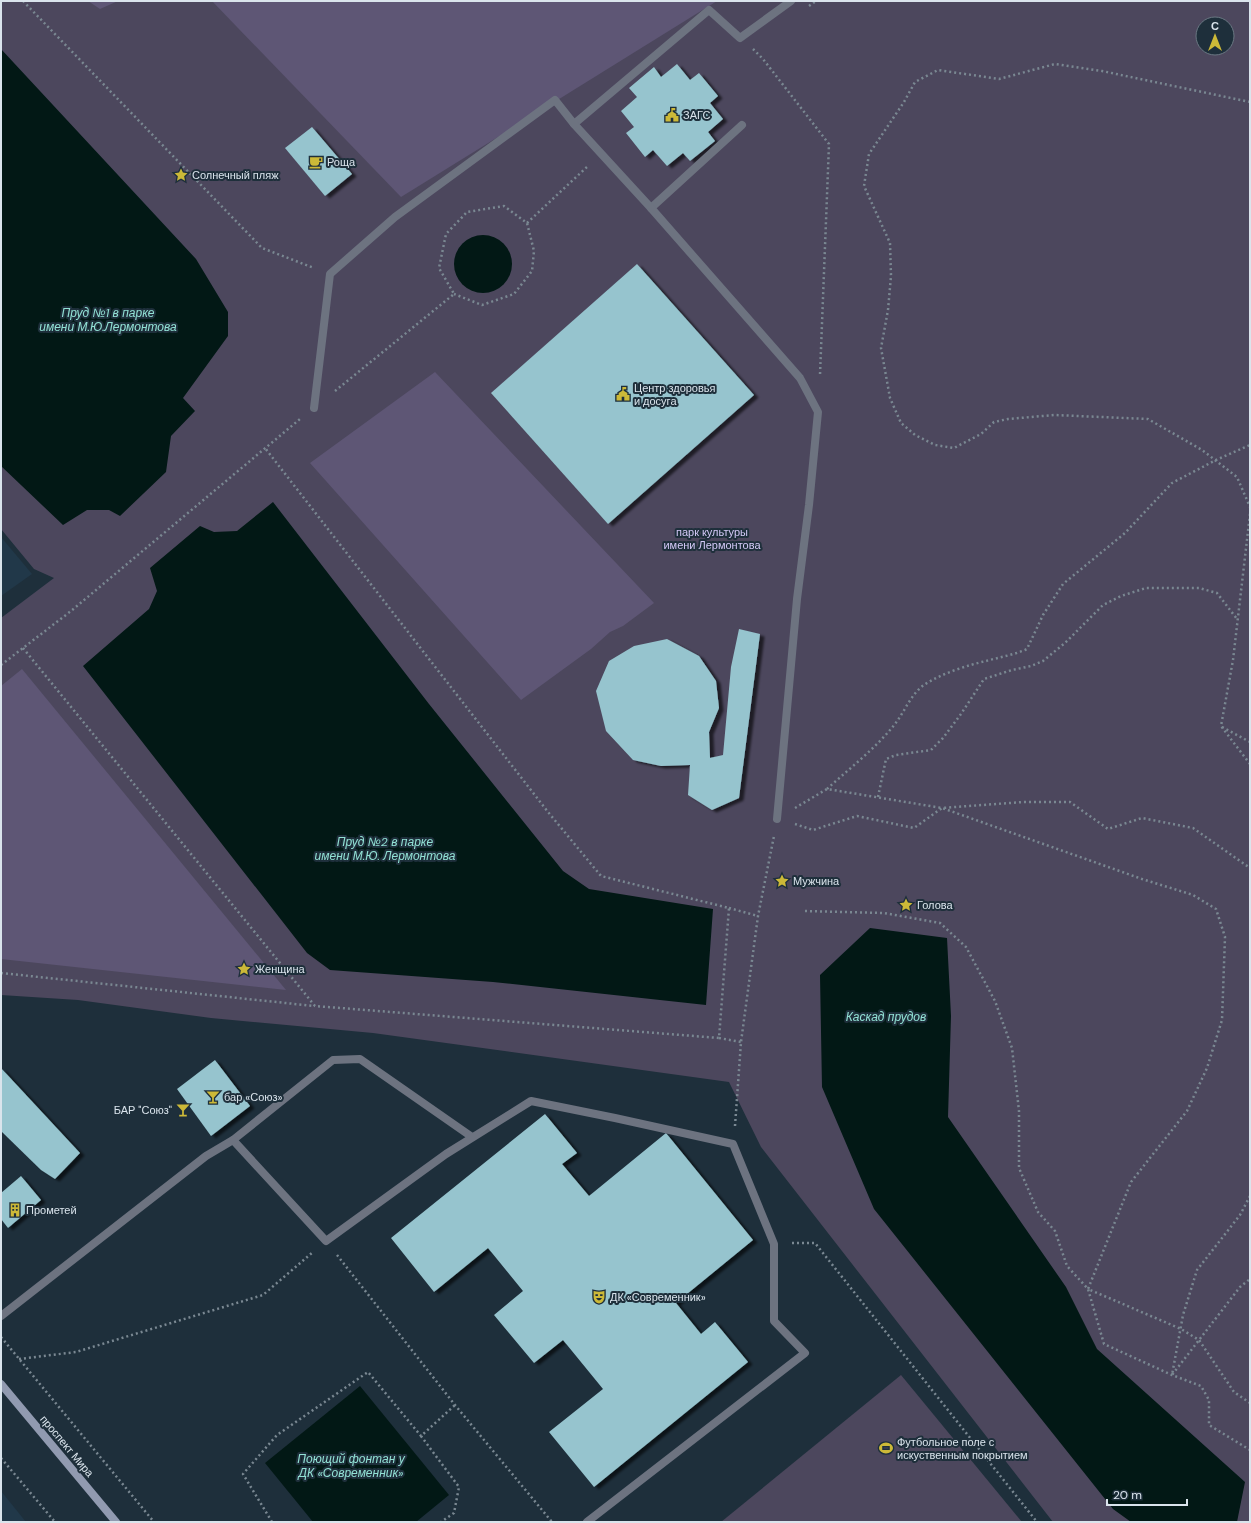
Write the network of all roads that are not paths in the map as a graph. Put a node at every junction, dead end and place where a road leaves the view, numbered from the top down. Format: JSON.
{"nodes":[{"id":1,"x":791,"y":1,"type":"edge"},
{"id":2,"x":574,"y":124,"type":"junction"},
{"id":3,"x":742,"y":125,"type":"dead end"},
{"id":4,"x":651,"y":208,"type":"junction"},
{"id":5,"x":314,"y":408,"type":"road end"},
{"id":6,"x":777,"y":819,"type":"road end"},
{"id":7,"x":472,"y":1137,"type":"junction"},
{"id":8,"x":233,"y":1140,"type":"junction"},
{"id":9,"x":1,"y":1316,"type":"edge"},
{"id":10,"x":1,"y":1384,"type":"edge"},
{"id":11,"x":116,"y":1522,"type":"edge"},
{"id":12,"x":587,"y":1522,"type":"edge"}],
"edges":[{"from":1,"to":2,"type":"lane"},
{"from":2,"to":4,"type":"lane"},
{"from":2,"to":5,"type":"lane"},
{"from":3,"to":4,"type":"lane"},
{"from":4,"to":6,"type":"lane"},
{"from":7,"to":8,"type":"lane"},
{"from":7,"to":8,"type":"lane"},
{"from":7,"to":12,"type":"lane"},
{"from":8,"to":9,"type":"lane"},
{"from":10,"to":11,"type":"main road","name":"проспект Мира"}]}
